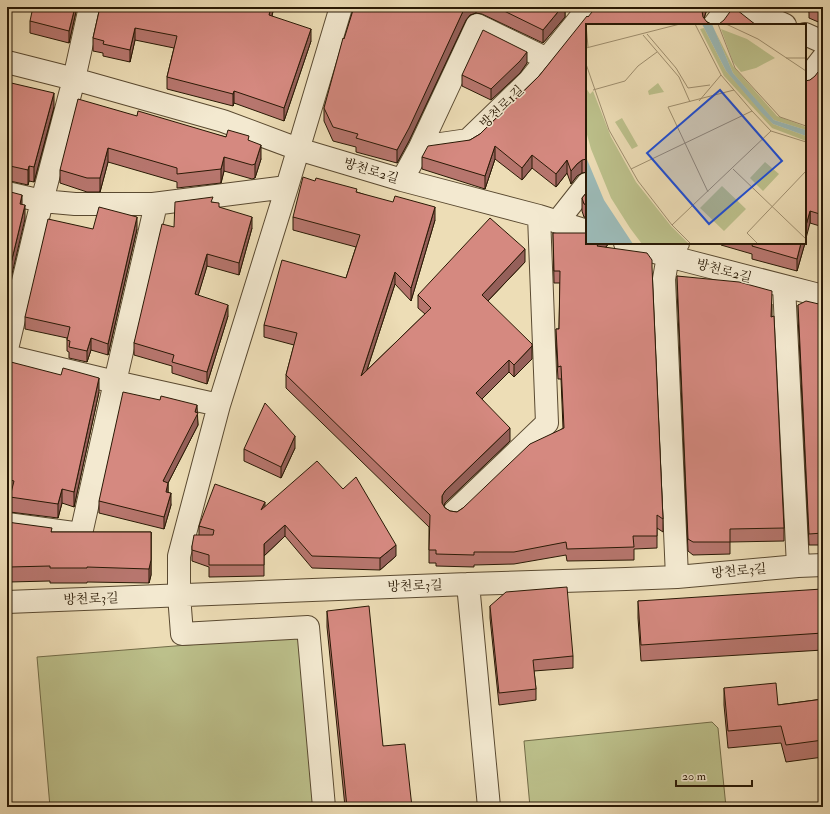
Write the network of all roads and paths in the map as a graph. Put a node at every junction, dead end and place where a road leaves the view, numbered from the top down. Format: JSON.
{"nodes":[{"id":1,"x":90,"y":7,"type":"edge"},
{"id":2,"x":341,"y":7,"type":"edge"},
{"id":3,"x":589,"y":7,"type":"edge"},
{"id":4,"x":728,"y":7,"type":"edge"},
{"id":5,"x":745,"y":7,"type":"edge"},
{"id":6,"x":715,"y":24,"type":"edge"},
{"id":7,"x":783,"y":24,"type":"edge"},
{"id":8,"x":806,"y":34,"type":"edge"},
{"id":9,"x":823,"y":42,"type":"edge"},
{"id":10,"x":823,"y":58,"type":"edge"},
{"id":11,"x":546,"y":59,"type":"junction"},
{"id":12,"x":7,"y":62,"type":"edge"},
{"id":13,"x":74,"y":79,"type":"junction"},
{"id":14,"x":806,"y":80,"type":"edge"},
{"id":15,"x":420,"y":147,"type":"junction"},
{"id":16,"x":298,"y":149,"type":"junction"},
{"id":17,"x":402,"y":180,"type":"junction"},
{"id":18,"x":586,"y":185,"type":"edge"},
{"id":19,"x":287,"y":187,"type":"junction"},
{"id":20,"x":7,"y":193,"type":"edge"},
{"id":21,"x":42,"y":201,"type":"junction"},
{"id":22,"x":156,"y":204,"type":"junction"},
{"id":23,"x":548,"y":219,"type":"junction"},
{"id":24,"x":586,"y":231,"type":"edge"},
{"id":25,"x":634,"y":244,"type":"edge"},
{"id":26,"x":673,"y":249,"type":"edge"},
{"id":27,"x":784,"y":286,"type":"junction"},
{"id":28,"x":823,"y":296,"type":"edge"},
{"id":29,"x":7,"y":349,"type":"edge"},
{"id":30,"x":7,"y":356,"type":"edge"},
{"id":31,"x":115,"y":382,"type":"junction"},
{"id":32,"x":219,"y":405,"type":"junction"},
{"id":33,"x":454,"y":512,"type":"edge"},
{"id":34,"x":7,"y":524,"type":"edge"},
{"id":35,"x":823,"y":565,"type":"edge"},
{"id":36,"x":798,"y":566,"type":"junction"},
{"id":37,"x":677,"y":576,"type":"junction"},
{"id":38,"x":468,"y":584,"type":"junction"},
{"id":39,"x":179,"y":595,"type":"junction"},
{"id":40,"x":7,"y":602,"type":"edge"},
{"id":41,"x":324,"y":807,"type":"edge"},
{"id":42,"x":489,"y":807,"type":"edge"}],
"edges":[{"from":1,"to":13,"type":"street"},
{"from":2,"to":16,"type":"street"},
{"from":3,"to":11,"type":"street","name":"방천로1길"},
{"from":4,"to":6,"type":"street"},
{"from":5,"to":7,"type":"street"},
{"from":8,"to":9,"type":"street"},
{"from":10,"to":14,"type":"street"},
{"from":11,"to":15,"type":"street","name":"방천로1길"},
{"from":11,"to":15,"type":"street"},
{"from":12,"to":13,"type":"street","name":"방천로2길"},
{"from":13,"to":16,"type":"street","name":"방천로2길"},
{"from":13,"to":21,"type":"street"},
{"from":15,"to":17,"type":"street"},
{"from":16,"to":17,"type":"street","name":"방천로2길"},
{"from":16,"to":19,"type":"street"},
{"from":17,"to":23,"type":"street","name":"방천로2길"},
{"from":18,"to":23,"type":"street"},
{"from":19,"to":22,"type":"street"},
{"from":19,"to":32,"type":"street"},
{"from":20,"to":21,"type":"street"},
{"from":21,"to":22,"type":"street"},
{"from":21,"to":29,"type":"street"},
{"from":22,"to":31,"type":"street"},
{"from":23,"to":24,"type":"street","name":"방천로2길"},
{"from":23,"to":33,"type":"street"},
{"from":25,"to":26,"type":"street","name":"방천로2길"},
{"from":26,"to":27,"type":"street","name":"방천로2길"},
{"from":26,"to":37,"type":"street"},
{"from":27,"to":28,"type":"street","name":"방천로2길"},
{"from":27,"to":36,"type":"street"},
{"from":30,"to":31,"type":"street"},
{"from":31,"to":32,"type":"street"},
{"from":31,"to":34,"type":"street"},
{"from":32,"to":39,"type":"street"},
{"from":35,"to":36,"type":"street","name":"방천로3길"},
{"from":36,"to":37,"type":"street","name":"방천로3길"},
{"from":37,"to":38,"type":"street","name":"방천로3길"},
{"from":38,"to":39,"type":"street","name":"방천로3길"},
{"from":38,"to":42,"type":"street"},
{"from":39,"to":40,"type":"street","name":"방천로3길"},
{"from":39,"to":41,"type":"street"}]}
